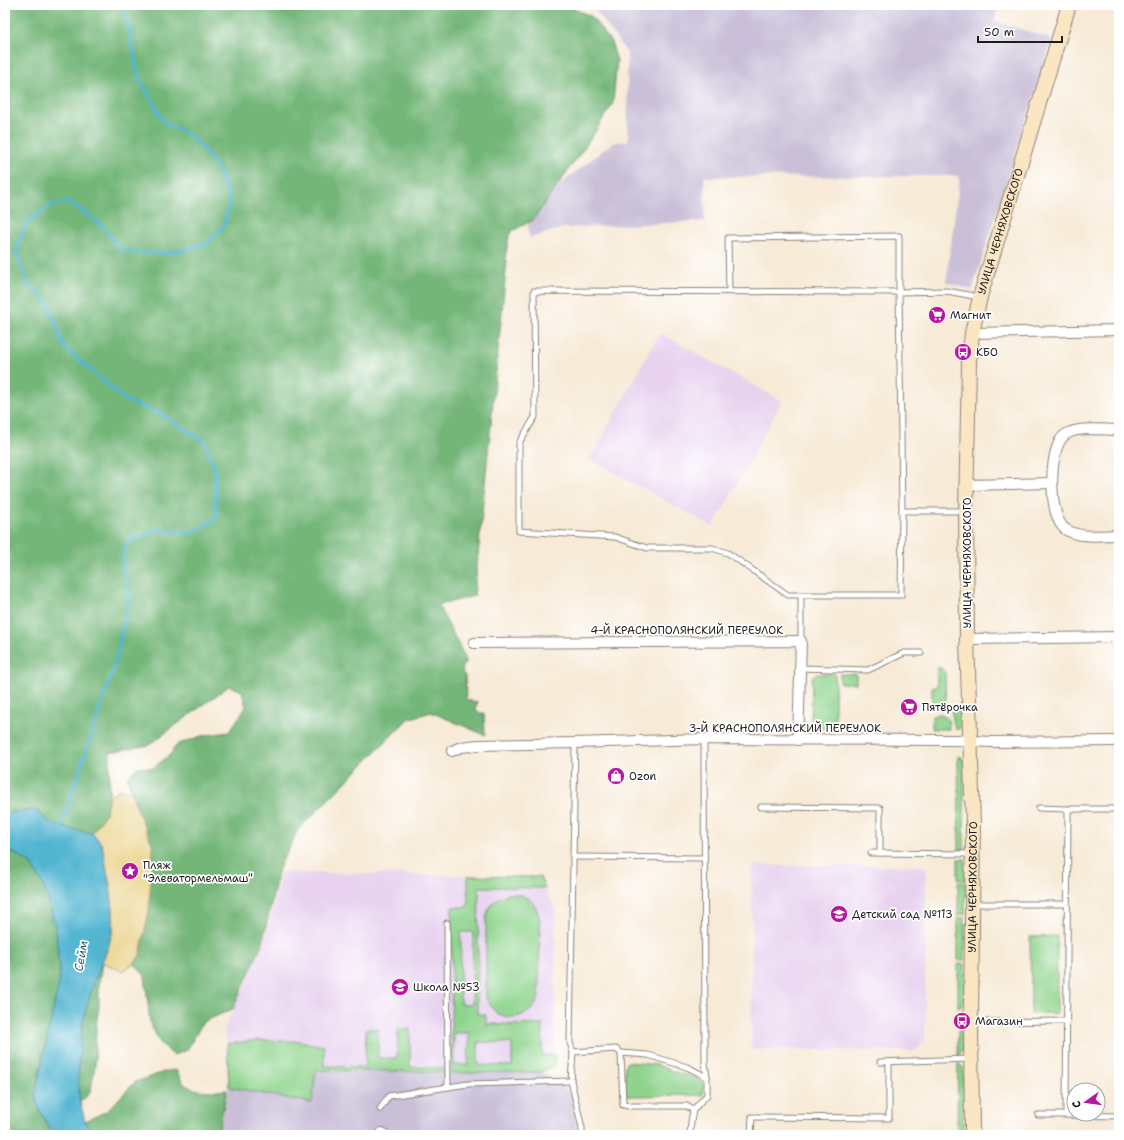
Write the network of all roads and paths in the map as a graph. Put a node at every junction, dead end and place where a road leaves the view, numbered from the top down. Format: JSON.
{"nodes":[{"id":1,"x":1069,"y":5,"type":"edge"},
{"id":2,"x":729,"y":291,"type":"junction"},
{"id":3,"x":899,"y":292,"type":"junction"},
{"id":4,"x":980,"y":297,"type":"junction"},
{"id":5,"x":1119,"y":330,"type":"edge"},
{"id":6,"x":972,"y":333,"type":"junction"},
{"id":7,"x":1119,"y":430,"type":"edge"},
{"id":8,"x":1052,"y":483,"type":"junction"},
{"id":9,"x":967,"y":485,"type":"junction"},
{"id":10,"x":902,"y":511,"type":"junction"},
{"id":11,"x":966,"y":512,"type":"junction"},
{"id":12,"x":1119,"y":535,"type":"edge"},
{"id":13,"x":801,"y":595,"type":"junction"},
{"id":14,"x":1119,"y":637,"type":"edge"},
{"id":15,"x":967,"y":639,"type":"junction"},
{"id":16,"x":801,"y":641,"type":"junction"},
{"id":17,"x":474,"y":643,"type":"dead end"},
{"id":18,"x":921,"y":653,"type":"dead end"},
{"id":19,"x":800,"y":668,"type":"junction"},
{"id":20,"x":704,"y":739,"type":"junction"},
{"id":21,"x":798,"y":740,"type":"junction"},
{"id":22,"x":971,"y":741,"type":"junction"},
{"id":23,"x":1119,"y":741,"type":"edge"},
{"id":24,"x":575,"y":743,"type":"junction"},
{"id":25,"x":452,"y":751,"type":"dead end"},
{"id":26,"x":761,"y":807,"type":"dead end"},
{"id":27,"x":1039,"y":808,"type":"dead end"},
{"id":28,"x":1068,"y":808,"type":"junction"},
{"id":29,"x":1119,"y":809,"type":"edge"},
{"id":30,"x":871,"y":853,"type":"dead end"},
{"id":31,"x":880,"y":853,"type":"junction"},
{"id":32,"x":973,"y":854,"type":"junction"},
{"id":33,"x":573,"y":857,"type":"junction"},
{"id":34,"x":704,"y":858,"type":"junction"},
{"id":35,"x":973,"y":904,"type":"junction"},
{"id":36,"x":1067,"y":904,"type":"junction"},
{"id":37,"x":446,"y":923,"type":"dead end"},
{"id":38,"x":1066,"y":1021,"type":"junction"},
{"id":39,"x":972,"y":1022,"type":"junction"},
{"id":40,"x":573,"y":1052,"type":"junction"},
{"id":41,"x":622,"y":1053,"type":"junction"},
{"id":42,"x":972,"y":1059,"type":"junction"},
{"id":43,"x":880,"y":1062,"type":"dead end"},
{"id":44,"x":889,"y":1062,"type":"junction"},
{"id":45,"x":707,"y":1077,"type":"junction"},
{"id":46,"x":570,"y":1081,"type":"junction"},
{"id":47,"x":1066,"y":1082,"type":"edge"},
{"id":48,"x":448,"y":1088,"type":"junction"},
{"id":49,"x":380,"y":1109,"type":"dead end"},
{"id":50,"x":693,"y":1110,"type":"junction"},
{"id":51,"x":1038,"y":1115,"type":"dead end"},
{"id":52,"x":1066,"y":1115,"type":"edge"},
{"id":53,"x":1106,"y":1116,"type":"edge"},
{"id":54,"x":1119,"y":1116,"type":"edge"},
{"id":55,"x":582,"y":1135,"type":"edge"},
{"id":56,"x":690,"y":1135,"type":"edge"},
{"id":57,"x":751,"y":1135,"type":"edge"},
{"id":58,"x":972,"y":1135,"type":"edge"}],
"edges":[{"from":1,"to":4,"type":"main road","name":"УЛИЦА ЧЕРНЯХОВСКОГО"},
{"from":2,"to":3,"type":"lane"},
{"from":2,"to":3,"type":"lane"},
{"from":2,"to":13,"type":"lane"},
{"from":3,"to":4,"type":"lane"},
{"from":3,"to":10,"type":"lane"},
{"from":4,"to":6,"type":"main road","name":"УЛИЦА ЧЕРНЯХОВСКОГО"},
{"from":5,"to":6,"type":"street"},
{"from":6,"to":9,"type":"main road","name":"УЛИЦА ЧЕРНЯХОВСКОГО"},
{"from":7,"to":8,"type":"street"},
{"from":8,"to":9,"type":"street"},
{"from":8,"to":12,"type":"street"},
{"from":9,"to":11,"type":"main road","name":"УЛИЦА ЧЕРНЯХОВСКОГО"},
{"from":10,"to":11,"type":"lane"},
{"from":10,"to":13,"type":"lane"},
{"from":11,"to":15,"type":"main road","name":"УЛИЦА ЧЕРНЯХОВСКОГО"},
{"from":13,"to":16,"type":"lane"},
{"from":14,"to":15,"type":"street"},
{"from":15,"to":22,"type":"main road","name":"УЛИЦА ЧЕРНЯХОВСКОГО"},
{"from":16,"to":17,"type":"street","name":"4-Й КРАСНОПОЛЯНСКИЙ ПЕРЕУЛОК"},
{"from":16,"to":19,"type":"street"},
{"from":18,"to":19,"type":"lane"},
{"from":19,"to":21,"type":"street"},
{"from":20,"to":21,"type":"street","name":"3-Й КРАСНОПОЛЯНСКИЙ ПЕРЕУЛОК"},
{"from":20,"to":24,"type":"street","name":"3-Й КРАСНОПОЛЯНСКИЙ ПЕРЕУЛОК"},
{"from":20,"to":34,"type":"lane"},
{"from":21,"to":22,"type":"street","name":"3-Й КРАСНОПОЛЯНСКИЙ ПЕРЕУЛОК"},
{"from":22,"to":23,"type":"street","name":"3-Й КРАСНОПОЛЯНСКИЙ ПЕРЕУЛОК"},
{"from":22,"to":32,"type":"main road","name":"УЛИЦА ЧЕРНЯХОВСКОГО"},
{"from":24,"to":25,"type":"street","name":"3-Й КРАСНОПОЛЯНСКИЙ ПЕРЕУЛОК"},
{"from":24,"to":33,"type":"lane"},
{"from":26,"to":31,"type":"lane"},
{"from":27,"to":28,"type":"lane"},
{"from":28,"to":29,"type":"lane"},
{"from":28,"to":36,"type":"lane"},
{"from":30,"to":31,"type":"lane"},
{"from":31,"to":32,"type":"lane"},
{"from":32,"to":35,"type":"main road","name":"УЛИЦА ЧЕРНЯХОВСКОГО"},
{"from":33,"to":34,"type":"lane"},
{"from":33,"to":40,"type":"lane"},
{"from":34,"to":45,"type":"lane"},
{"from":35,"to":36,"type":"lane"},
{"from":35,"to":39,"type":"main road","name":"УЛИЦА ЧЕРНЯХОВСКОГО"},
{"from":36,"to":38,"type":"lane"},
{"from":37,"to":48,"type":"lane"},
{"from":38,"to":39,"type":"lane"},
{"from":38,"to":47,"type":"lane"},
{"from":39,"to":42,"type":"main road","name":"УЛИЦА ЧЕРНЯХОВСКОГО"},
{"from":40,"to":41,"type":"lane"},
{"from":40,"to":46,"type":"lane"},
{"from":41,"to":45,"type":"lane"},
{"from":41,"to":50,"type":"lane"},
{"from":42,"to":44,"type":"lane"},
{"from":42,"to":58,"type":"main road","name":"УЛИЦА ЧЕРНЯХОВСКОГО"},
{"from":43,"to":44,"type":"lane"},
{"from":44,"to":57,"type":"lane"},
{"from":45,"to":50,"type":"lane"},
{"from":46,"to":48,"type":"lane"},
{"from":46,"to":55,"type":"lane"},
{"from":48,"to":49,"type":"lane"},
{"from":50,"to":56,"type":"lane"},
{"from":51,"to":52,"type":"lane"},
{"from":53,"to":54,"type":"lane"}]}
